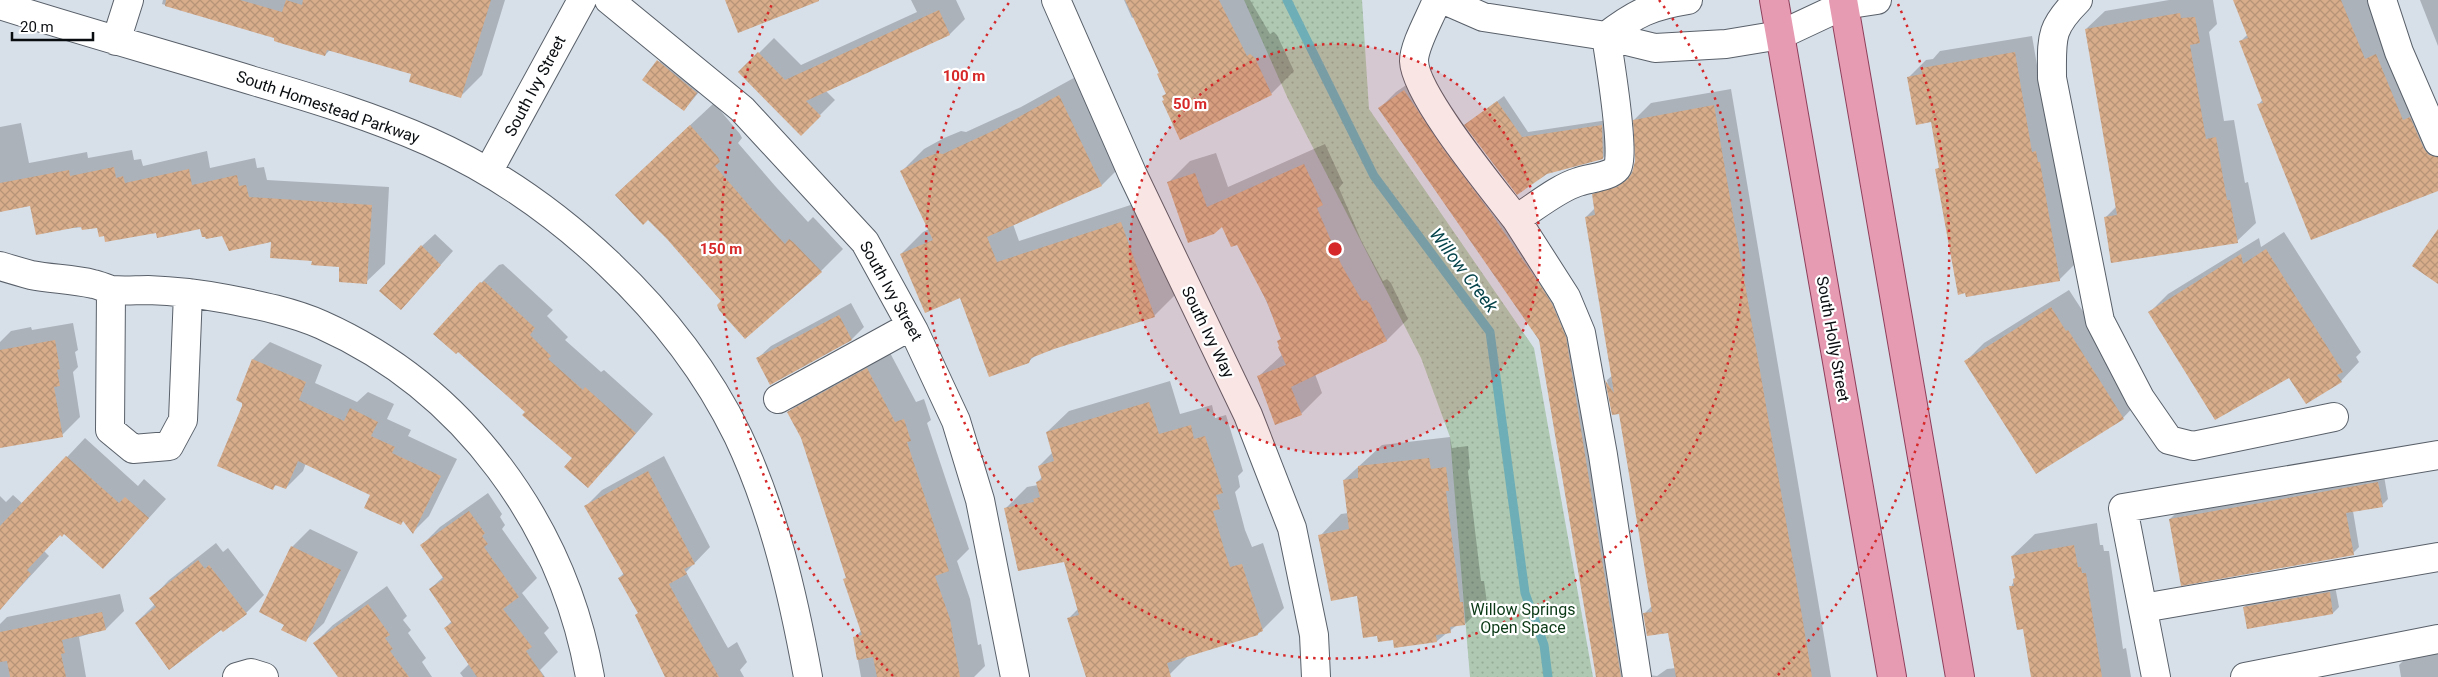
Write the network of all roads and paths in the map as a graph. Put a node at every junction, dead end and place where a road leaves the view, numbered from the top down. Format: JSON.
{"nodes":[{"id":1,"x":129,"y":0,"type":"edge"},
{"id":2,"x":582,"y":0,"type":"edge"},
{"id":3,"x":609,"y":0,"type":"edge"},
{"id":4,"x":1056,"y":0,"type":"edge"},
{"id":5,"x":1438,"y":0,"type":"edge"},
{"id":6,"x":1444,"y":0,"type":"edge"},
{"id":7,"x":1688,"y":0,"type":"edge"},
{"id":8,"x":1774,"y":0,"type":"edge"},
{"id":9,"x":1877,"y":0,"type":"edge"},
{"id":10,"x":2078,"y":0,"type":"edge"},
{"id":11,"x":2382,"y":0,"type":"edge"},
{"id":12,"x":1837,"y":2,"type":"edge"},
{"id":13,"x":0,"y":5,"type":"edge"},
{"id":14,"x":1780,"y":35,"type":"junction"},
{"id":15,"x":1606,"y":36,"type":"junction"},
{"id":16,"x":116,"y":41,"type":"junction"},
{"id":17,"x":2438,"y":142,"type":"edge"},
{"id":18,"x":488,"y":172,"type":"junction"},
{"id":19,"x":1516,"y":219,"type":"junction"},
{"id":20,"x":0,"y":266,"type":"edge"},
{"id":21,"x":111,"y":290,"type":"junction"},
{"id":22,"x":188,"y":293,"type":"junction"},
{"id":23,"x":911,"y":326,"type":"junction"},
{"id":24,"x":778,"y":399,"type":"dead end"},
{"id":25,"x":2334,"y":417,"type":"dead end"},
{"id":26,"x":2438,"y":455,"type":"edge"},
{"id":27,"x":2438,"y":557,"type":"edge"},
{"id":28,"x":2142,"y":608,"type":"junction"},
{"id":29,"x":2438,"y":639,"type":"edge"},
{"id":30,"x":237,"y":677,"type":"edge"},
{"id":31,"x":264,"y":677,"type":"edge"},
{"id":32,"x":590,"y":677,"type":"edge"},
{"id":33,"x":808,"y":677,"type":"edge"},
{"id":34,"x":1016,"y":677,"type":"edge"},
{"id":35,"x":1316,"y":677,"type":"edge"},
{"id":36,"x":1637,"y":677,"type":"edge"},
{"id":37,"x":1892,"y":677,"type":"edge"},
{"id":38,"x":1960,"y":677,"type":"edge"},
{"id":39,"x":2156,"y":677,"type":"edge"},
{"id":40,"x":2245,"y":677,"type":"edge"}],
"edges":[{"from":1,"to":16,"type":"street"},
{"from":2,"to":18,"type":"street","name":"South Ivy Street"},
{"from":3,"to":23,"type":"street","name":"South Ivy Street"},
{"from":4,"to":35,"type":"street","name":"South Ivy Way"},
{"from":5,"to":19,"type":"street"},
{"from":6,"to":15,"type":"street"},
{"from":7,"to":15,"type":"street"},
{"from":8,"to":14,"type":"main road","name":"South Holly Street"},
{"from":9,"to":12,"type":"street"},
{"from":10,"to":25,"type":"street"},
{"from":11,"to":17,"type":"street"},
{"from":12,"to":14,"type":"street"},
{"from":12,"to":38,"type":"main road"},
{"from":13,"to":16,"type":"street","name":"South Homestead Parkway"},
{"from":14,"to":15,"type":"street"},
{"from":14,"to":37,"type":"main road","name":"South Holly Street"},
{"from":15,"to":19,"type":"street"},
{"from":16,"to":18,"type":"street","name":"South Homestead Parkway"},
{"from":18,"to":33,"type":"street","name":"South Homestead Parkway"},
{"from":19,"to":36,"type":"street"},
{"from":20,"to":21,"type":"street"},
{"from":21,"to":22,"type":"street"},
{"from":21,"to":22,"type":"street"},
{"from":22,"to":32,"type":"street"},
{"from":23,"to":24,"type":"street"},
{"from":23,"to":34,"type":"street","name":"South Ivy Street"},
{"from":26,"to":28,"type":"street"},
{"from":27,"to":28,"type":"street"},
{"from":28,"to":39,"type":"street"},
{"from":29,"to":40,"type":"street"},
{"from":30,"to":31,"type":"street"}]}
